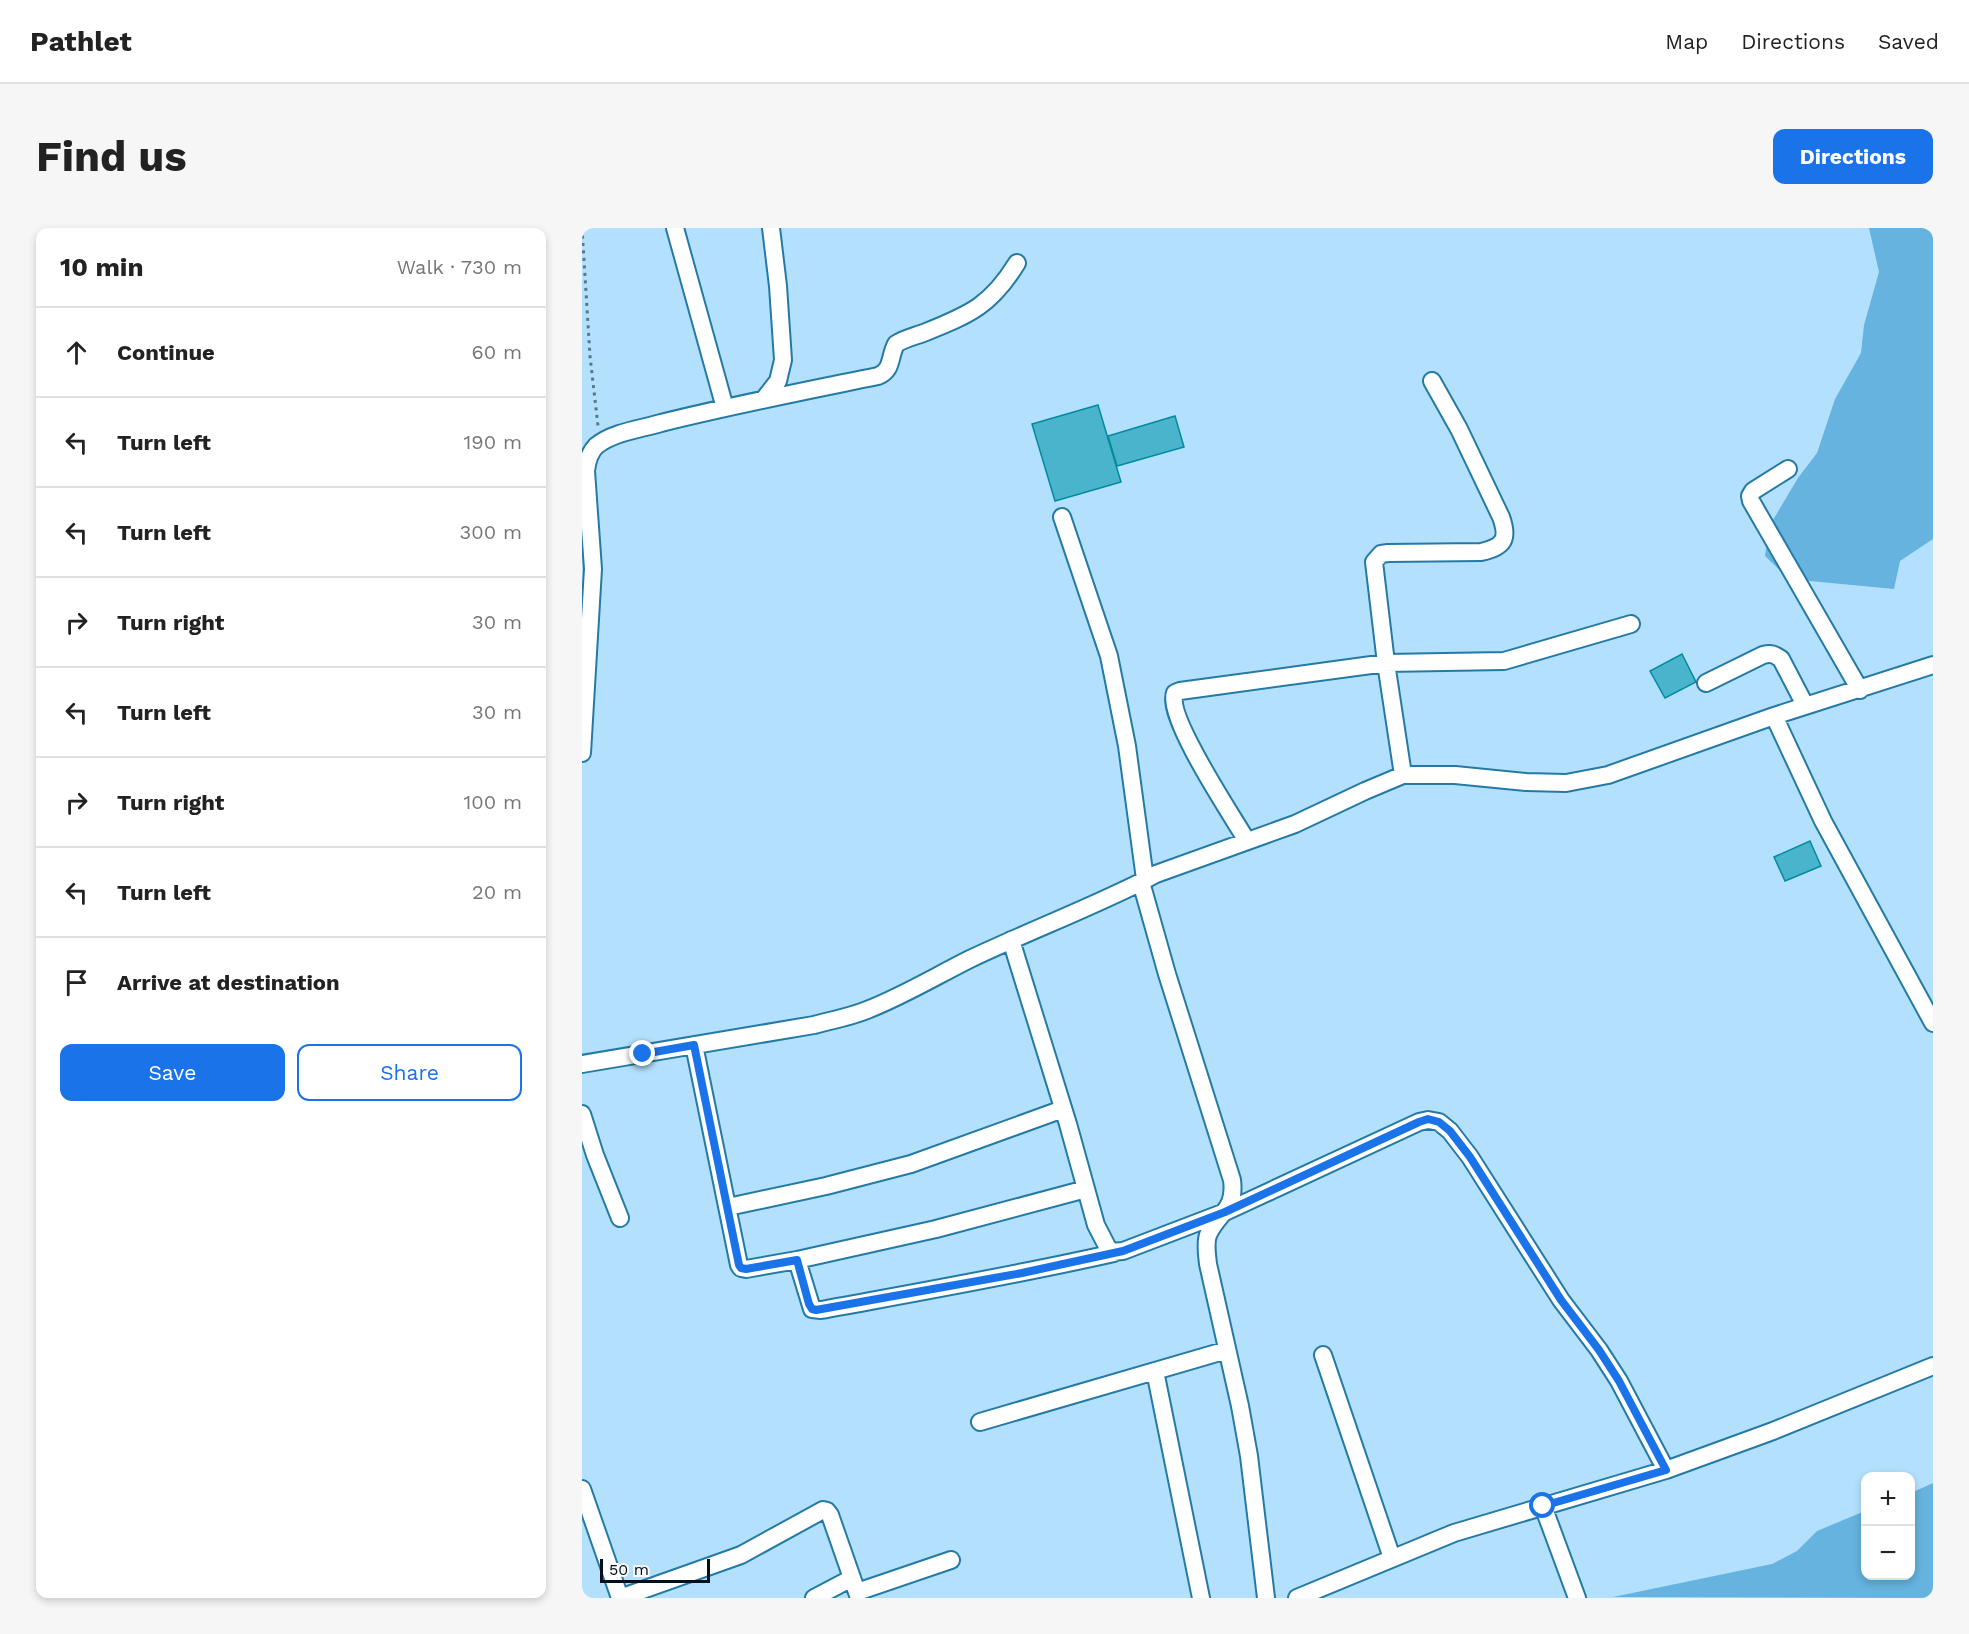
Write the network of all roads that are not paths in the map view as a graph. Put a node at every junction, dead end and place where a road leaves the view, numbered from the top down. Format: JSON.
{"nodes":[{"id":1,"x":675,"y":228,"type":"edge"},
{"id":2,"x":771,"y":228,"type":"edge"},
{"id":3,"x":1017,"y":263,"type":"dead end"},
{"id":4,"x":1432,"y":381,"type":"dead end"},
{"id":5,"x":764,"y":399,"type":"junction"},
{"id":6,"x":725,"y":408,"type":"junction"},
{"id":7,"x":1788,"y":469,"type":"dead end"},
{"id":8,"x":1062,"y":517,"type":"dead end"},
{"id":9,"x":1630,"y":624,"type":"dead end"},
{"id":10,"x":1386,"y":663,"type":"junction"},
{"id":11,"x":1933,"y":665,"type":"edge"},
{"id":12,"x":1706,"y":683,"type":"dead end"},
{"id":13,"x":1860,"y":690,"type":"junction"},
{"id":14,"x":1806,"y":705,"type":"junction"},
{"id":15,"x":1774,"y":716,"type":"junction"},
{"id":16,"x":582,"y":753,"type":"edge"},
{"id":17,"x":1404,"y":775,"type":"junction"},
{"id":18,"x":1247,"y":841,"type":"junction"},
{"id":19,"x":1143,"y":880,"type":"junction"},
{"id":20,"x":1011,"y":940,"type":"junction"},
{"id":21,"x":1933,"y":1023,"type":"edge"},
{"id":22,"x":694,"y":1045,"type":"junction"},
{"id":23,"x":582,"y":1059,"type":"edge"},
{"id":24,"x":582,"y":1064,"type":"edge"},
{"id":25,"x":1063,"y":1108,"type":"junction"},
{"id":26,"x":582,"y":1114,"type":"edge"},
{"id":27,"x":1086,"y":1189,"type":"junction"},
{"id":28,"x":728,"y":1206,"type":"junction"},
{"id":29,"x":1225,"y":1212,"type":"junction"},
{"id":30,"x":620,"y":1218,"type":"dead end"},
{"id":31,"x":1114,"y":1253,"type":"junction"},
{"id":32,"x":797,"y":1260,"type":"junction"},
{"id":33,"x":1227,"y":1350,"type":"junction"},
{"id":34,"x":1323,"y":1354,"type":"dead end"},
{"id":35,"x":1933,"y":1366,"type":"edge"},
{"id":36,"x":1155,"y":1371,"type":"junction"},
{"id":37,"x":980,"y":1422,"type":"dead end"},
{"id":38,"x":1666,"y":1470,"type":"junction"},
{"id":39,"x":582,"y":1489,"type":"edge"},
{"id":40,"x":1543,"y":1506,"type":"junction"},
{"id":41,"x":1392,"y":1558,"type":"junction"},
{"id":42,"x":951,"y":1560,"type":"dead end"},
{"id":43,"x":856,"y":1590,"type":"edge"},
{"id":44,"x":620,"y":1598,"type":"edge"},
{"id":45,"x":814,"y":1598,"type":"edge"},
{"id":46,"x":1201,"y":1598,"type":"edge"},
{"id":47,"x":1266,"y":1598,"type":"edge"},
{"id":48,"x":1298,"y":1598,"type":"edge"},
{"id":49,"x":1576,"y":1598,"type":"edge"}],
"edges":[{"from":1,"to":6,"type":"street"},
{"from":2,"to":5,"type":"street"},
{"from":3,"to":5,"type":"street"},
{"from":4,"to":10,"type":"street"},
{"from":5,"to":6,"type":"street"},
{"from":6,"to":16,"type":"street"},
{"from":7,"to":13,"type":"street"},
{"from":8,"to":19,"type":"street"},
{"from":9,"to":10,"type":"street"},
{"from":10,"to":17,"type":"street"},
{"from":10,"to":18,"type":"street"},
{"from":11,"to":13,"type":"street"},
{"from":12,"to":14,"type":"street"},
{"from":13,"to":14,"type":"street"},
{"from":14,"to":15,"type":"street"},
{"from":15,"to":17,"type":"street"},
{"from":15,"to":21,"type":"street"},
{"from":17,"to":18,"type":"street"},
{"from":18,"to":19,"type":"street"},
{"from":19,"to":20,"type":"street"},
{"from":19,"to":29,"type":"street"},
{"from":20,"to":22,"type":"street"},
{"from":20,"to":25,"type":"street"},
{"from":22,"to":24,"type":"street"},
{"from":22,"to":28,"type":"street"},
{"from":23,"to":24,"type":"street"},
{"from":25,"to":27,"type":"street"},
{"from":25,"to":28,"type":"street"},
{"from":26,"to":30,"type":"street"},
{"from":27,"to":31,"type":"street"},
{"from":27,"to":32,"type":"street"},
{"from":28,"to":32,"type":"street"},
{"from":29,"to":31,"type":"street"},
{"from":29,"to":33,"type":"street"},
{"from":29,"to":38,"type":"street"},
{"from":31,"to":32,"type":"street"},
{"from":33,"to":36,"type":"street"},
{"from":33,"to":47,"type":"street"},
{"from":34,"to":41,"type":"street"},
{"from":35,"to":38,"type":"street"},
{"from":36,"to":37,"type":"street"},
{"from":36,"to":46,"type":"street"},
{"from":38,"to":40,"type":"street"},
{"from":39,"to":44,"type":"street"},
{"from":40,"to":41,"type":"street"},
{"from":40,"to":49,"type":"street"},
{"from":41,"to":48,"type":"street"},
{"from":42,"to":43,"type":"street"},
{"from":43,"to":44,"type":"street"},
{"from":43,"to":45,"type":"street"}]}
